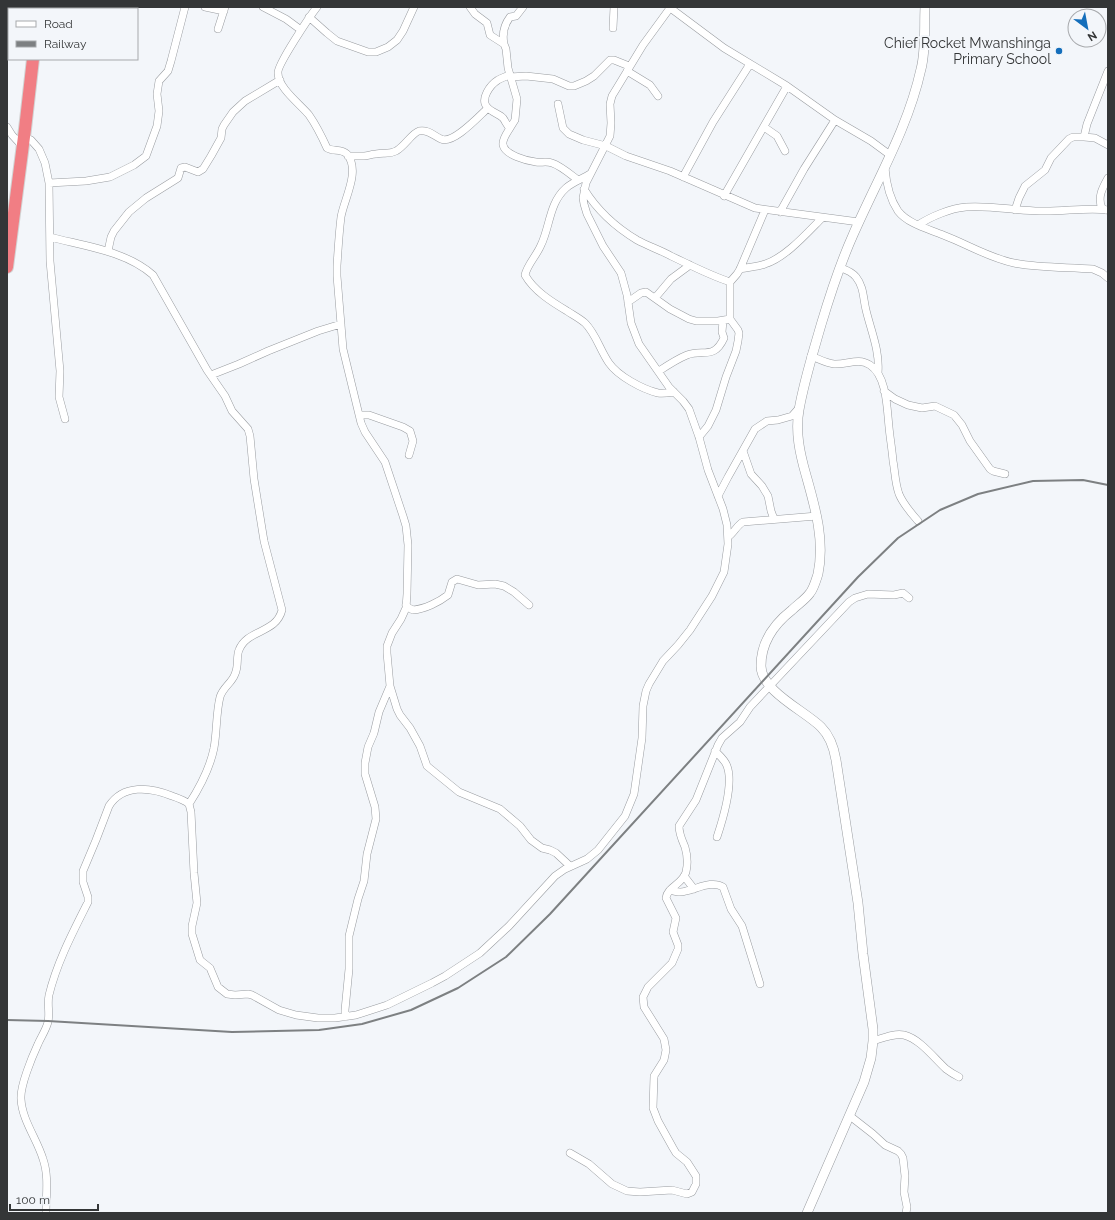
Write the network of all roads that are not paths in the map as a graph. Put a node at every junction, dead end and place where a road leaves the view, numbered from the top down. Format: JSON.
{"nodes":[{"id":1,"x":185,"y":7,"type":"edge"},
{"id":2,"x":206,"y":7,"type":"edge"},
{"id":3,"x":263,"y":7,"type":"edge"},
{"id":4,"x":317,"y":7,"type":"edge"},
{"id":5,"x":414,"y":7,"type":"edge"},
{"id":6,"x":470,"y":7,"type":"edge"},
{"id":7,"x":523,"y":7,"type":"edge"},
{"id":8,"x":614,"y":7,"type":"edge"},
{"id":9,"x":670,"y":7,"type":"edge"},
{"id":10,"x":925,"y":7,"type":"edge"},
{"id":11,"x":224,"y":9,"type":"edge"},
{"id":12,"x":309,"y":17,"type":"junction"},
{"id":13,"x":613,"y":28,"type":"dead end"},
{"id":14,"x":218,"y":29,"type":"dead end"},
{"id":15,"x":301,"y":30,"type":"junction"},
{"id":16,"x":504,"y":44,"type":"junction"},
{"id":17,"x":33,"y":60,"type":"edge"},
{"id":18,"x":750,"y":64,"type":"junction"},
{"id":19,"x":628,"y":69,"type":"junction"},
{"id":20,"x":1108,"y":71,"type":"edge"},
{"id":21,"x":509,"y":76,"type":"junction"},
{"id":22,"x":280,"y":80,"type":"junction"},
{"id":23,"x":787,"y":86,"type":"junction"},
{"id":24,"x":658,"y":96,"type":"dead end"},
{"id":25,"x":558,"y":104,"type":"dead end"},
{"id":26,"x":488,"y":108,"type":"junction"},
{"id":27,"x":835,"y":120,"type":"junction"},
{"id":28,"x":7,"y":127,"type":"edge"},
{"id":29,"x":764,"y":127,"type":"junction"},
{"id":30,"x":510,"y":128,"type":"junction"},
{"id":31,"x":1084,"y":136,"type":"junction"},
{"id":32,"x":24,"y":142,"type":"junction"},
{"id":33,"x":1108,"y":145,"type":"edge"},
{"id":34,"x":606,"y":146,"type":"junction"},
{"id":35,"x":785,"y":151,"type":"dead end"},
{"id":36,"x":890,"y":155,"type":"junction"},
{"id":37,"x":348,"y":156,"type":"junction"},
{"id":38,"x":885,"y":168,"type":"junction"},
{"id":39,"x":590,"y":174,"type":"junction"},
{"id":40,"x":683,"y":177,"type":"junction"},
{"id":41,"x":1108,"y":178,"type":"edge"},
{"id":42,"x":578,"y":180,"type":"junction"},
{"id":43,"x":50,"y":183,"type":"junction"},
{"id":44,"x":584,"y":190,"type":"junction"},
{"id":45,"x":724,"y":196,"type":"junction"},
{"id":46,"x":765,"y":210,"type":"junction"},
{"id":47,"x":1015,"y":210,"type":"junction"},
{"id":48,"x":1107,"y":210,"type":"edge"},
{"id":49,"x":780,"y":212,"type":"junction"},
{"id":50,"x":822,"y":218,"type":"junction"},
{"id":51,"x":859,"y":222,"type":"junction"},
{"id":52,"x":918,"y":225,"type":"junction"},
{"id":53,"x":50,"y":237,"type":"junction"},
{"id":54,"x":108,"y":251,"type":"junction"},
{"id":55,"x":690,"y":265,"type":"junction"},
{"id":56,"x":7,"y":267,"type":"edge"},
{"id":57,"x":841,"y":268,"type":"junction"},
{"id":58,"x":740,"y":269,"type":"junction"},
{"id":59,"x":1105,"y":273,"type":"edge"},
{"id":60,"x":1108,"y":278,"type":"edge"},
{"id":61,"x":730,"y":282,"type":"junction"},
{"id":62,"x":654,"y":298,"type":"junction"},
{"id":63,"x":628,"y":302,"type":"junction"},
{"id":64,"x":727,"y":320,"type":"junction"},
{"id":65,"x":341,"y":324,"type":"junction"},
{"id":66,"x":811,"y":356,"type":"junction"},
{"id":67,"x":659,"y":371,"type":"junction"},
{"id":68,"x":878,"y":374,"type":"junction"},
{"id":69,"x":211,"y":375,"type":"junction"},
{"id":70,"x":884,"y":391,"type":"junction"},
{"id":71,"x":674,"y":392,"type":"junction"},
{"id":72,"x":799,"y":408,"type":"junction"},
{"id":73,"x":360,"y":415,"type":"junction"},
{"id":74,"x":65,"y":419,"type":"dead end"},
{"id":75,"x":699,"y":437,"type":"junction"},
{"id":76,"x":743,"y":451,"type":"junction"},
{"id":77,"x":409,"y":454,"type":"dead end"},
{"id":78,"x":1005,"y":474,"type":"dead end"},
{"id":79,"x":718,"y":496,"type":"junction"},
{"id":80,"x":817,"y":516,"type":"junction"},
{"id":81,"x":774,"y":519,"type":"junction"},
{"id":82,"x":918,"y":521,"type":"dead end"},
{"id":83,"x":728,"y":537,"type":"junction"},
{"id":84,"x":908,"y":598,"type":"dead end"},
{"id":85,"x":406,"y":605,"type":"junction"},
{"id":86,"x":529,"y":605,"type":"dead end"},
{"id":87,"x":390,"y":686,"type":"junction"},
{"id":88,"x":770,"y":686,"type":"junction"},
{"id":89,"x":715,"y":751,"type":"junction"},
{"id":90,"x":189,"y":804,"type":"junction"},
{"id":91,"x":717,"y":837,"type":"dead end"},
{"id":92,"x":570,"y":866,"type":"junction"},
{"id":93,"x":684,"y":876,"type":"junction"},
{"id":94,"x":694,"y":889,"type":"junction"},
{"id":95,"x":670,"y":890,"type":"junction"},
{"id":96,"x":760,"y":984,"type":"dead end"},
{"id":97,"x":345,"y":1017,"type":"junction"},
{"id":98,"x":873,"y":1041,"type":"junction"},
{"id":99,"x":959,"y":1077,"type":"dead end"},
{"id":100,"x":850,"y":1116,"type":"junction"},
{"id":101,"x":570,"y":1153,"type":"dead end"},
{"id":102,"x":46,"y":1213,"type":"edge"},
{"id":103,"x":807,"y":1213,"type":"edge"},
{"id":104,"x":906,"y":1213,"type":"edge"}],
"edges":[{"from":1,"to":43,"type":"street"},
{"from":2,"to":11,"type":"street"},
{"from":3,"to":15,"type":"street"},
{"from":4,"to":12,"type":"street"},
{"from":5,"to":12,"type":"street"},
{"from":6,"to":16,"type":"street"},
{"from":7,"to":16,"type":"street"},
{"from":8,"to":13,"type":"street"},
{"from":9,"to":18,"type":"street"},
{"from":9,"to":19,"type":"street"},
{"from":10,"to":36,"type":"street"},
{"from":11,"to":14,"type":"street"},
{"from":12,"to":15,"type":"street"},
{"from":15,"to":22,"type":"street"},
{"from":16,"to":21,"type":"street"},
{"from":17,"to":32,"type":"highway"},
{"from":18,"to":23,"type":"street"},
{"from":18,"to":40,"type":"street"},
{"from":19,"to":21,"type":"street"},
{"from":19,"to":24,"type":"street"},
{"from":19,"to":34,"type":"street"},
{"from":20,"to":31,"type":"street"},
{"from":21,"to":26,"type":"street"},
{"from":21,"to":30,"type":"street"},
{"from":22,"to":37,"type":"street"},
{"from":22,"to":54,"type":"street"},
{"from":23,"to":27,"type":"street"},
{"from":23,"to":29,"type":"street"},
{"from":25,"to":34,"type":"street"},
{"from":26,"to":30,"type":"street"},
{"from":26,"to":37,"type":"street"},
{"from":27,"to":36,"type":"street"},
{"from":27,"to":49,"type":"street"},
{"from":28,"to":32,"type":"street"},
{"from":29,"to":35,"type":"street"},
{"from":29,"to":45,"type":"street"},
{"from":30,"to":42,"type":"street"},
{"from":31,"to":33,"type":"street"},
{"from":31,"to":47,"type":"street"},
{"from":32,"to":43,"type":"street"},
{"from":32,"to":56,"type":"highway"},
{"from":34,"to":39,"type":"street"},
{"from":34,"to":40,"type":"street"},
{"from":36,"to":38,"type":"street"},
{"from":37,"to":65,"type":"street"},
{"from":38,"to":51,"type":"street"},
{"from":38,"to":52,"type":"street"},
{"from":39,"to":42,"type":"street"},
{"from":39,"to":44,"type":"street"},
{"from":40,"to":45,"type":"street"},
{"from":41,"to":48,"type":"street"},
{"from":42,"to":71,"type":"street"},
{"from":43,"to":53,"type":"street"},
{"from":44,"to":55,"type":"street"},
{"from":44,"to":63,"type":"street"},
{"from":45,"to":46,"type":"street"},
{"from":46,"to":49,"type":"street"},
{"from":46,"to":58,"type":"street"},
{"from":47,"to":48,"type":"street"},
{"from":47,"to":52,"type":"street"},
{"from":49,"to":50,"type":"street"},
{"from":50,"to":51,"type":"street"},
{"from":50,"to":58,"type":"street"},
{"from":51,"to":57,"type":"street"},
{"from":52,"to":59,"type":"street"},
{"from":53,"to":54,"type":"street"},
{"from":53,"to":74,"type":"street"},
{"from":54,"to":69,"type":"street"},
{"from":55,"to":61,"type":"street"},
{"from":55,"to":62,"type":"street"},
{"from":57,"to":66,"type":"street"},
{"from":57,"to":68,"type":"street"},
{"from":58,"to":61,"type":"street"},
{"from":59,"to":60,"type":"street"},
{"from":61,"to":64,"type":"street"},
{"from":62,"to":63,"type":"street"},
{"from":62,"to":64,"type":"street"},
{"from":63,"to":67,"type":"street"},
{"from":64,"to":67,"type":"street"},
{"from":64,"to":75,"type":"street"},
{"from":65,"to":69,"type":"street"},
{"from":65,"to":73,"type":"street"},
{"from":66,"to":68,"type":"street"},
{"from":66,"to":72,"type":"street"},
{"from":67,"to":71,"type":"street"},
{"from":68,"to":70,"type":"street"},
{"from":69,"to":90,"type":"street"},
{"from":70,"to":78,"type":"street"},
{"from":70,"to":82,"type":"street"},
{"from":71,"to":75,"type":"street"},
{"from":72,"to":76,"type":"street"},
{"from":72,"to":80,"type":"street"},
{"from":73,"to":77,"type":"street"},
{"from":73,"to":85,"type":"street"},
{"from":75,"to":79,"type":"street"},
{"from":76,"to":79,"type":"street"},
{"from":76,"to":81,"type":"street"},
{"from":79,"to":83,"type":"street"},
{"from":80,"to":81,"type":"street"},
{"from":80,"to":88,"type":"street"},
{"from":81,"to":83,"type":"street"},
{"from":83,"to":92,"type":"street"},
{"from":84,"to":88,"type":"street"},
{"from":85,"to":86,"type":"street"},
{"from":85,"to":87,"type":"street"},
{"from":87,"to":92,"type":"street"},
{"from":87,"to":97,"type":"street"},
{"from":88,"to":89,"type":"street"},
{"from":88,"to":98,"type":"street"},
{"from":89,"to":91,"type":"street"},
{"from":89,"to":93,"type":"street"},
{"from":90,"to":97,"type":"street"},
{"from":90,"to":102,"type":"street"},
{"from":92,"to":97,"type":"street"},
{"from":93,"to":94,"type":"street"},
{"from":93,"to":95,"type":"street"},
{"from":94,"to":95,"type":"street"},
{"from":94,"to":96,"type":"street"},
{"from":95,"to":101,"type":"street"},
{"from":98,"to":99,"type":"street"},
{"from":98,"to":100,"type":"street"},
{"from":100,"to":103,"type":"street"},
{"from":100,"to":104,"type":"street"}]}
